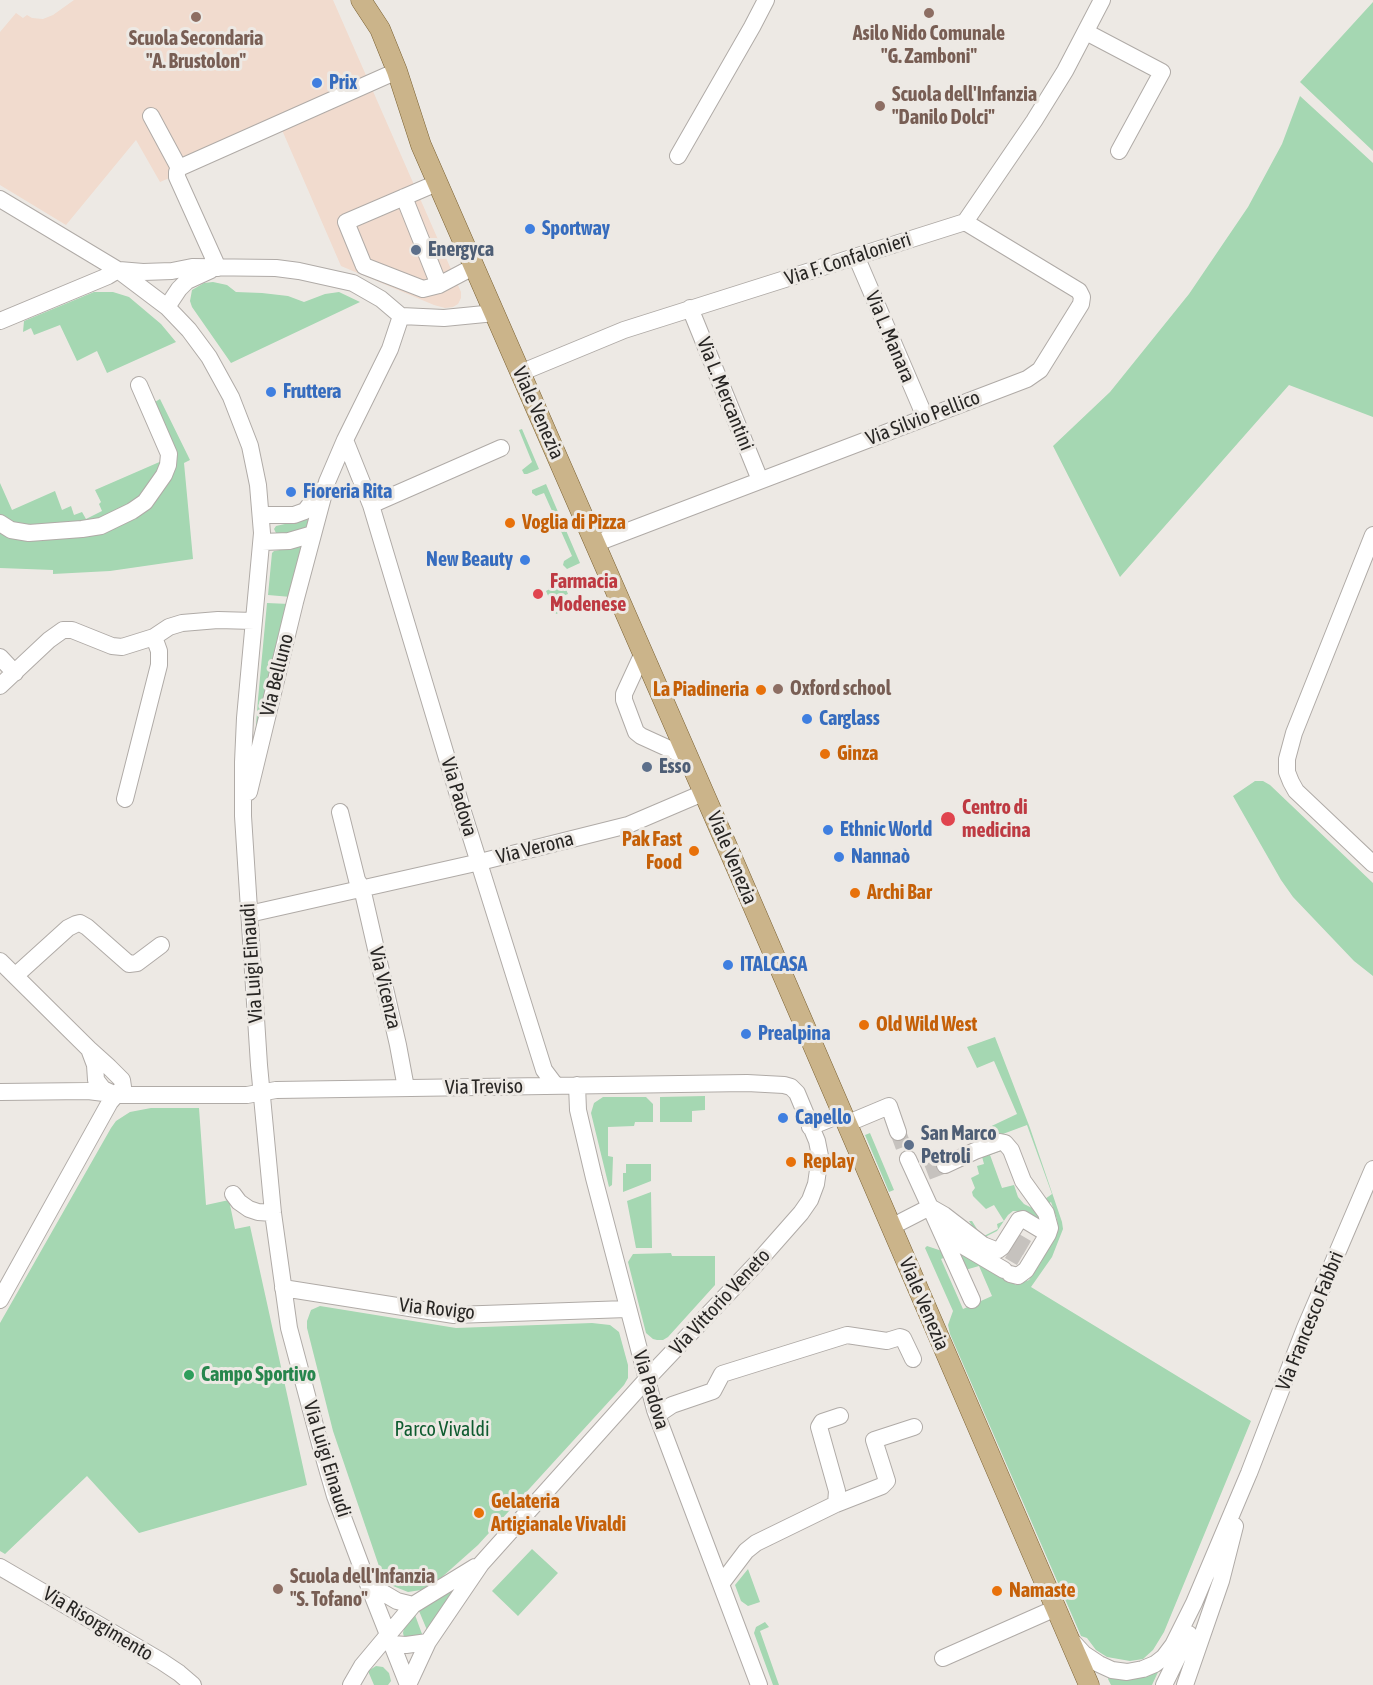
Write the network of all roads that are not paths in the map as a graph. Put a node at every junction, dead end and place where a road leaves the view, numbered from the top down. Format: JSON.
{"nodes":[{"id":1,"x":361,"y":0,"type":"edge"},
{"id":2,"x":377,"y":0,"type":"edge"},
{"id":3,"x":766,"y":0,"type":"edge"},
{"id":4,"x":1102,"y":0,"type":"edge"},
{"id":5,"x":380,"y":29,"type":"junction"},
{"id":6,"x":1086,"y":32,"type":"junction"},
{"id":7,"x":397,"y":71,"type":"junction"},
{"id":8,"x":151,"y":116,"type":"dead end"},
{"id":9,"x":1119,"y":152,"type":"dead end"},
{"id":10,"x":678,"y":156,"type":"dead end"},
{"id":11,"x":179,"y":168,"type":"junction"},
{"id":12,"x":437,"y":183,"type":"junction"},
{"id":13,"x":404,"y":197,"type":"junction"},
{"id":14,"x":0,"y":199,"type":"edge"},
{"id":15,"x":965,"y":222,"type":"junction"},
{"id":16,"x":856,"y":256,"type":"junction"},
{"id":17,"x":364,"y":266,"type":"junction"},
{"id":18,"x":475,"y":266,"type":"junction"},
{"id":19,"x":218,"y":267,"type":"junction"},
{"id":20,"x":118,"y":270,"type":"junction"},
{"id":21,"x":172,"y":271,"type":"junction"},
{"id":22,"x":353,"y":283,"type":"junction"},
{"id":23,"x":439,"y":285,"type":"junction"},
{"id":24,"x":162,"y":303,"type":"junction"},
{"id":25,"x":690,"y":308,"type":"junction"},
{"id":26,"x":495,"y":313,"type":"junction"},
{"id":27,"x":401,"y":316,"type":"junction"},
{"id":28,"x":0,"y":321,"type":"edge"},
{"id":29,"x":520,"y":373,"type":"junction"},
{"id":30,"x":139,"y":385,"type":"dead end"},
{"id":31,"x":925,"y":417,"type":"junction"},
{"id":32,"x":345,"y":440,"type":"junction"},
{"id":33,"x":501,"y":448,"type":"dead end"},
{"id":34,"x":759,"y":480,"type":"junction"},
{"id":35,"x":327,"y":482,"type":"junction"},
{"id":36,"x":370,"y":505,"type":"junction"},
{"id":37,"x":261,"y":515,"type":"junction"},
{"id":38,"x":0,"y":523,"type":"edge"},
{"id":39,"x":312,"y":534,"type":"junction"},
{"id":40,"x":1373,"y":535,"type":"edge"},
{"id":41,"x":262,"y":542,"type":"junction"},
{"id":42,"x":594,"y":544,"type":"junction"},
{"id":43,"x":254,"y":621,"type":"junction"},
{"id":44,"x":154,"y":637,"type":"junction"},
{"id":45,"x":642,"y":655,"type":"junction"},
{"id":46,"x":0,"y":657,"type":"edge"},
{"id":47,"x":15,"y":673,"type":"junction"},
{"id":48,"x":0,"y":686,"type":"edge"},
{"id":49,"x":687,"y":757,"type":"junction"},
{"id":50,"x":703,"y":793,"type":"junction"},
{"id":51,"x":125,"y":799,"type":"dead end"},
{"id":52,"x":340,"y":812,"type":"dead end"},
{"id":53,"x":243,"y":816,"type":"junction"},
{"id":54,"x":480,"y":862,"type":"junction"},
{"id":55,"x":1373,"y":864,"type":"edge"},
{"id":56,"x":363,"y":888,"type":"junction"},
{"id":57,"x":249,"y":914,"type":"junction"},
{"id":58,"x":161,"y":945,"type":"dead end"},
{"id":59,"x":0,"y":961,"type":"edge"},
{"id":60,"x":15,"y":976,"type":"junction"},
{"id":61,"x":577,"y":1085,"type":"junction"},
{"id":62,"x":556,"y":1086,"type":"junction"},
{"id":63,"x":406,"y":1088,"type":"junction"},
{"id":64,"x":0,"y":1092,"type":"edge"},
{"id":65,"x":124,"y":1092,"type":"junction"},
{"id":66,"x":261,"y":1092,"type":"junction"},
{"id":67,"x":844,"y":1119,"type":"junction"},
{"id":68,"x":810,"y":1127,"type":"junction"},
{"id":69,"x":898,"y":1132,"type":"tunnel mouth"},
{"id":70,"x":908,"y":1160,"type":"tunnel mouth"},
{"id":71,"x":945,"y":1165,"type":"tunnel mouth"},
{"id":72,"x":1373,"y":1169,"type":"edge"},
{"id":73,"x":233,"y":1194,"type":"dead end"},
{"id":74,"x":930,"y":1207,"type":"junction"},
{"id":75,"x":273,"y":1213,"type":"junction"},
{"id":76,"x":891,"y":1227,"type":"junction"},
{"id":77,"x":943,"y":1234,"type":"junction"},
{"id":78,"x":1023,"y":1244,"type":"junction"},
{"id":79,"x":283,"y":1288,"type":"junction"},
{"id":80,"x":0,"y":1300,"type":"edge"},
{"id":81,"x":972,"y":1300,"type":"dead end"},
{"id":82,"x":627,"y":1310,"type":"junction"},
{"id":83,"x":913,"y":1359,"type":"dead end"},
{"id":84,"x":646,"y":1380,"type":"junction"},
{"id":85,"x":657,"y":1415,"type":"junction"},
{"id":86,"x":840,"y":1416,"type":"dead end"},
{"id":87,"x":914,"y":1426,"type":"dead end"},
{"id":88,"x":1248,"y":1473,"type":"junction"},
{"id":89,"x":836,"y":1504,"type":"junction"},
{"id":90,"x":481,"y":1564,"type":"junction"},
{"id":91,"x":0,"y":1567,"type":"edge"},
{"id":92,"x":368,"y":1584,"type":"junction"},
{"id":93,"x":721,"y":1584,"type":"junction"},
{"id":94,"x":413,"y":1605,"type":"junction"},
{"id":95,"x":1056,"y":1608,"type":"junction"},
{"id":96,"x":1064,"y":1629,"type":"junction"},
{"id":97,"x":390,"y":1639,"type":"junction"},
{"id":98,"x":428,"y":1642,"type":"junction"},
{"id":99,"x":943,"y":1658,"type":"dead end"},
{"id":100,"x":193,"y":1685,"type":"edge"},
{"id":101,"x":351,"y":1685,"type":"edge"},
{"id":102,"x":408,"y":1685,"type":"edge"},
{"id":103,"x":759,"y":1685,"type":"edge"},
{"id":104,"x":1089,"y":1685,"type":"edge"},
{"id":105,"x":1164,"y":1685,"type":"edge"},
{"id":106,"x":1185,"y":1685,"type":"edge"}],
"edges":[{"from":1,"to":5,"type":"main road"},
{"from":2,"to":5,"type":"main road"},
{"from":3,"to":10,"type":"street"},
{"from":4,"to":6,"type":"street"},
{"from":5,"to":7,"type":"main road","name":"Viale Venezia"},
{"from":6,"to":9,"type":"street"},
{"from":6,"to":15,"type":"street"},
{"from":7,"to":11,"type":"street"},
{"from":7,"to":12,"type":"main road","name":"Viale Venezia"},
{"from":8,"to":11,"type":"street"},
{"from":11,"to":19,"type":"street"},
{"from":12,"to":13,"type":"street"},
{"from":12,"to":18,"type":"main road","name":"Viale Venezia"},
{"from":13,"to":17,"type":"street"},
{"from":13,"to":23,"type":"street"},
{"from":14,"to":20,"type":"street","name":"Via Luigi Einaudi"},
{"from":15,"to":16,"type":"street","name":"Via F. Confalonieri"},
{"from":15,"to":31,"type":"street","name":"Via Silvio Pellico"},
{"from":16,"to":25,"type":"street","name":"Via F. Confalonieri"},
{"from":16,"to":31,"type":"street","name":"Via L. Manara"},
{"from":17,"to":22,"type":"street"},
{"from":17,"to":23,"type":"street"},
{"from":18,"to":23,"type":"street"},
{"from":18,"to":26,"type":"main road","name":"Viale Venezia"},
{"from":19,"to":21,"type":"street"},
{"from":19,"to":22,"type":"street"},
{"from":19,"to":24,"type":"street"},
{"from":20,"to":21,"type":"street"},
{"from":20,"to":24,"type":"street","name":"Via Luigi Einaudi"},
{"from":20,"to":28,"type":"street"},
{"from":21,"to":24,"type":"street"},
{"from":22,"to":27,"type":"street"},
{"from":24,"to":37,"type":"street","name":"Via Luigi Einaudi"},
{"from":25,"to":29,"type":"street","name":"Via F. Confalonieri"},
{"from":25,"to":34,"type":"street","name":"Via L. Mercantini"},
{"from":26,"to":27,"type":"street"},
{"from":26,"to":29,"type":"main road","name":"Viale Venezia"},
{"from":27,"to":32,"type":"street","name":"Via Belluno"},
{"from":29,"to":42,"type":"main road","name":"Viale Venezia"},
{"from":30,"to":38,"type":"street"},
{"from":31,"to":34,"type":"street","name":"Via Silvio Pellico"},
{"from":32,"to":35,"type":"street","name":"Via Belluno"},
{"from":32,"to":36,"type":"street","name":"Via Padova"},
{"from":33,"to":36,"type":"street"},
{"from":34,"to":42,"type":"street","name":"Via Silvio Pellico"},
{"from":35,"to":37,"type":"street","name":"Via Belluno"},
{"from":35,"to":39,"type":"street","name":"Via Belluno"},
{"from":36,"to":54,"type":"street","name":"Via Padova"},
{"from":37,"to":41,"type":"street","name":"Via Luigi Einaudi"},
{"from":39,"to":41,"type":"street"},
{"from":39,"to":53,"type":"street","name":"Via Belluno"},
{"from":40,"to":55,"type":"street"},
{"from":41,"to":43,"type":"street","name":"Via Luigi Einaudi"},
{"from":42,"to":45,"type":"main road","name":"Viale Venezia"},
{"from":43,"to":44,"type":"street"},
{"from":43,"to":53,"type":"street","name":"Via Luigi Einaudi"},
{"from":44,"to":47,"type":"street"},
{"from":44,"to":51,"type":"street"},
{"from":45,"to":49,"type":"main road","name":"Viale Venezia"},
{"from":45,"to":49,"type":"street"},
{"from":46,"to":47,"type":"street"},
{"from":47,"to":48,"type":"street"},
{"from":49,"to":50,"type":"main road","name":"Viale Venezia"},
{"from":50,"to":54,"type":"street","name":"Via Verona"},
{"from":50,"to":67,"type":"main road","name":"Viale Venezia"},
{"from":52,"to":56,"type":"street"},
{"from":53,"to":57,"type":"street","name":"Via Luigi Einaudi"},
{"from":54,"to":56,"type":"street","name":"Via Verona"},
{"from":54,"to":62,"type":"street","name":"Via Padova"},
{"from":56,"to":57,"type":"street","name":"Via Verona"},
{"from":56,"to":63,"type":"street","name":"Via Vicenza"},
{"from":57,"to":66,"type":"street","name":"Via Luigi Einaudi"},
{"from":58,"to":60,"type":"street"},
{"from":59,"to":60,"type":"street"},
{"from":60,"to":65,"type":"street"},
{"from":61,"to":62,"type":"street","name":"Via Treviso"},
{"from":61,"to":68,"type":"street","name":"Via Treviso"},
{"from":61,"to":82,"type":"street","name":"Via Padova"},
{"from":62,"to":63,"type":"street","name":"Via Treviso"},
{"from":63,"to":66,"type":"street","name":"Via Treviso"},
{"from":64,"to":65,"type":"street","name":"Via Treviso"},
{"from":65,"to":66,"type":"street","name":"Via Treviso"},
{"from":65,"to":80,"type":"street"},
{"from":66,"to":75,"type":"street","name":"Via Luigi Einaudi"},
{"from":67,"to":68,"type":"street"},
{"from":67,"to":69,"type":"street"},
{"from":67,"to":76,"type":"main road","name":"Viale Venezia"},
{"from":68,"to":84,"type":"street","name":"Via Vittorio Veneto"},
{"from":70,"to":74,"type":"street"},
{"from":71,"to":78,"type":"street"},
{"from":72,"to":88,"type":"street","name":"Via Francesco Fabbri"},
{"from":73,"to":75,"type":"street"},
{"from":74,"to":76,"type":"street"},
{"from":74,"to":77,"type":"street"},
{"from":74,"to":78,"type":"street"},
{"from":75,"to":79,"type":"street","name":"Via Luigi Einaudi"},
{"from":76,"to":95,"type":"main road","name":"Viale Venezia"},
{"from":77,"to":78,"type":"street"},
{"from":77,"to":81,"type":"street"},
{"from":79,"to":82,"type":"street","name":"Via Rovigo"},
{"from":79,"to":92,"type":"street","name":"Via Luigi Einaudi"},
{"from":82,"to":84,"type":"street","name":"Via Padova"},
{"from":83,"to":85,"type":"street"},
{"from":84,"to":85,"type":"street","name":"Via Padova"},
{"from":84,"to":90,"type":"street","name":"Via Vittorio Veneto"},
{"from":85,"to":93,"type":"street","name":"Via Padova"},
{"from":86,"to":89,"type":"street"},
{"from":87,"to":89,"type":"street"},
{"from":88,"to":96,"type":"street","name":"Via Francesco Fabbri"},
{"from":88,"to":105,"type":"street","name":"Via Francesco Fabbri"},
{"from":88,"to":106,"type":"street","name":"Via Francesco Fabbri"},
{"from":89,"to":93,"type":"street"},
{"from":90,"to":94,"type":"street","name":"Via Vittorio Veneto"},
{"from":90,"to":98,"type":"street","name":"Via Vittorio Veneto"},
{"from":91,"to":100,"type":"street","name":"Via Risorgimento"},
{"from":92,"to":94,"type":"street"},
{"from":92,"to":97,"type":"street","name":"Via Luigi Einaudi"},
{"from":93,"to":103,"type":"street","name":"Via Padova"},
{"from":94,"to":97,"type":"street","name":"Via Vittorio Veneto"},
{"from":95,"to":96,"type":"main road","name":"Viale Venezia"},
{"from":95,"to":99,"type":"street"},
{"from":96,"to":104,"type":"main road","name":"Viale Venezia"},
{"from":97,"to":98,"type":"street"},
{"from":97,"to":101,"type":"street","name":"Via Vittorio Veneto"},
{"from":97,"to":102,"type":"street","name":"Via Luigi Einaudi"},
{"from":98,"to":102,"type":"street","name":"Via Vittorio Veneto"}]}
